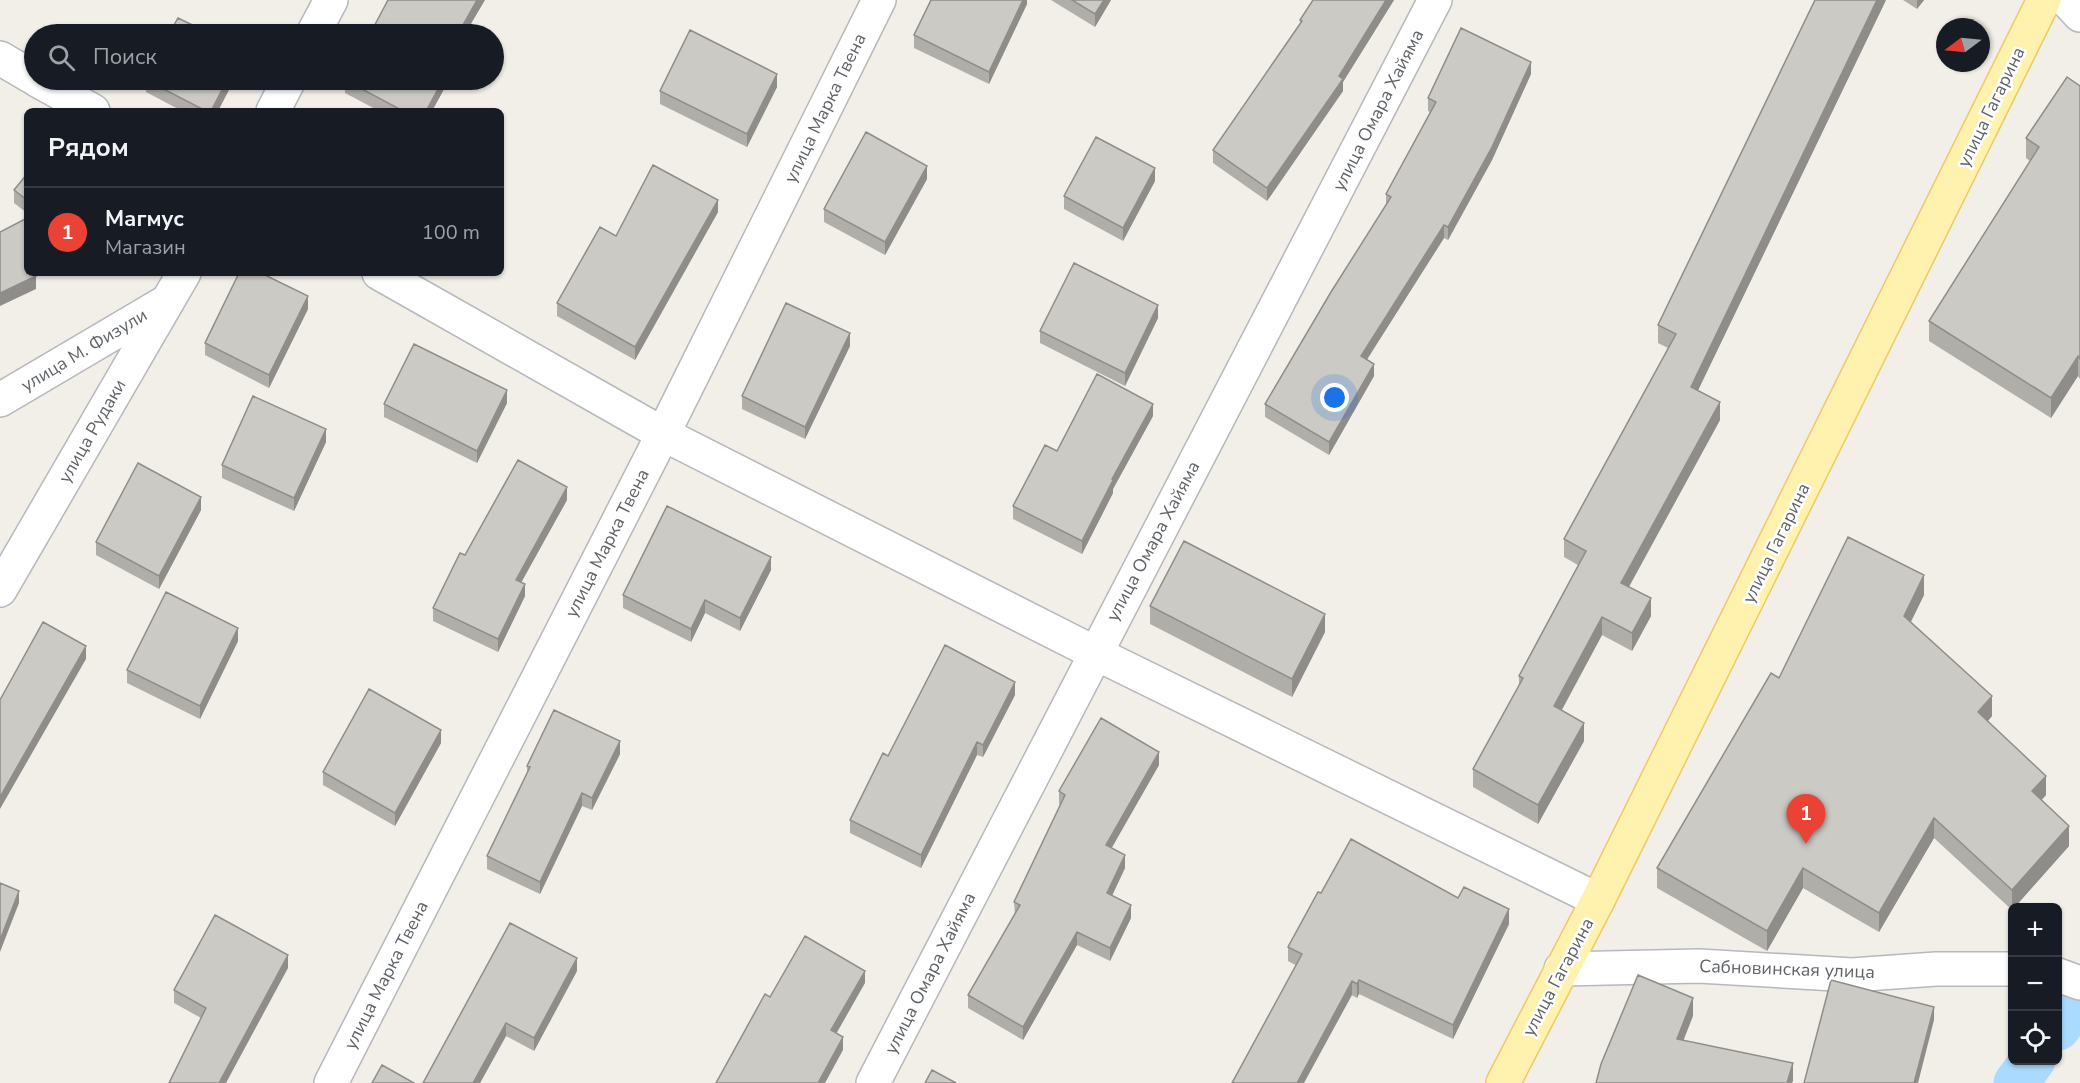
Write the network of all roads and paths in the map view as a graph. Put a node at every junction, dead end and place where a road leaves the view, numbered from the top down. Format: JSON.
{"nodes":[{"id":1,"x":331,"y":0,"type":"edge"},
{"id":2,"x":879,"y":0,"type":"edge"},
{"id":3,"x":1435,"y":0,"type":"edge"},
{"id":4,"x":2044,"y":0,"type":"edge"},
{"id":5,"x":2066,"y":0,"type":"edge"},
{"id":6,"x":2080,"y":15,"type":"edge"},
{"id":7,"x":318,"y":24,"type":"edge"},
{"id":8,"x":0,"y":58,"type":"edge"},
{"id":9,"x":24,"y":72,"type":"edge"},
{"id":10,"x":56,"y":90,"type":"edge"},
{"id":11,"x":284,"y":90,"type":"edge"},
{"id":12,"x":88,"y":108,"type":"edge"},
{"id":13,"x":275,"y":108,"type":"edge"},
{"id":14,"x":182,"y":276,"type":"edge"},
{"id":15,"x":384,"y":276,"type":"edge"},
{"id":16,"x":167,"y":301,"type":"junction"},
{"id":17,"x":0,"y":400,"type":"edge"},
{"id":18,"x":663,"y":434,"type":"junction"},
{"id":19,"x":0,"y":590,"type":"edge"},
{"id":20,"x":1095,"y":653,"type":"junction"},
{"id":21,"x":1598,"y":900,"type":"junction"},
{"id":22,"x":1561,"y":969,"type":"junction"},
{"id":23,"x":2008,"y":969,"type":"edge"},
{"id":24,"x":2062,"y":976,"type":"edge"},
{"id":25,"x":2080,"y":983,"type":"edge"},
{"id":26,"x":331,"y":1083,"type":"edge"},
{"id":27,"x":873,"y":1083,"type":"edge"},
{"id":28,"x":1503,"y":1083,"type":"edge"}],
"edges":[{"from":1,"to":7,"type":"street"},
{"from":2,"to":18,"type":"street","name":"улица Марка Твена"},
{"from":3,"to":20,"type":"street","name":"улица Омара Хайяма"},
{"from":4,"to":21,"type":"main road","name":"улица Гагарина"},
{"from":5,"to":6,"type":"street"},
{"from":8,"to":9,"type":"street"},
{"from":10,"to":12,"type":"street"},
{"from":11,"to":13,"type":"street"},
{"from":14,"to":16,"type":"street","name":"улица Рудаки"},
{"from":15,"to":18,"type":"street"},
{"from":16,"to":17,"type":"street","name":"улица М. Физули"},
{"from":16,"to":19,"type":"street","name":"улица Рудаки"},
{"from":18,"to":20,"type":"street"},
{"from":18,"to":26,"type":"street","name":"улица Марка Твена"},
{"from":20,"to":21,"type":"street"},
{"from":20,"to":27,"type":"street","name":"улица Омара Хайяма"},
{"from":21,"to":22,"type":"main road","name":"улица Гагарина"},
{"from":22,"to":23,"type":"street","name":"Сабновинская улица"},
{"from":22,"to":28,"type":"main road","name":"улица Гагарина"},
{"from":24,"to":25,"type":"street"}]}
